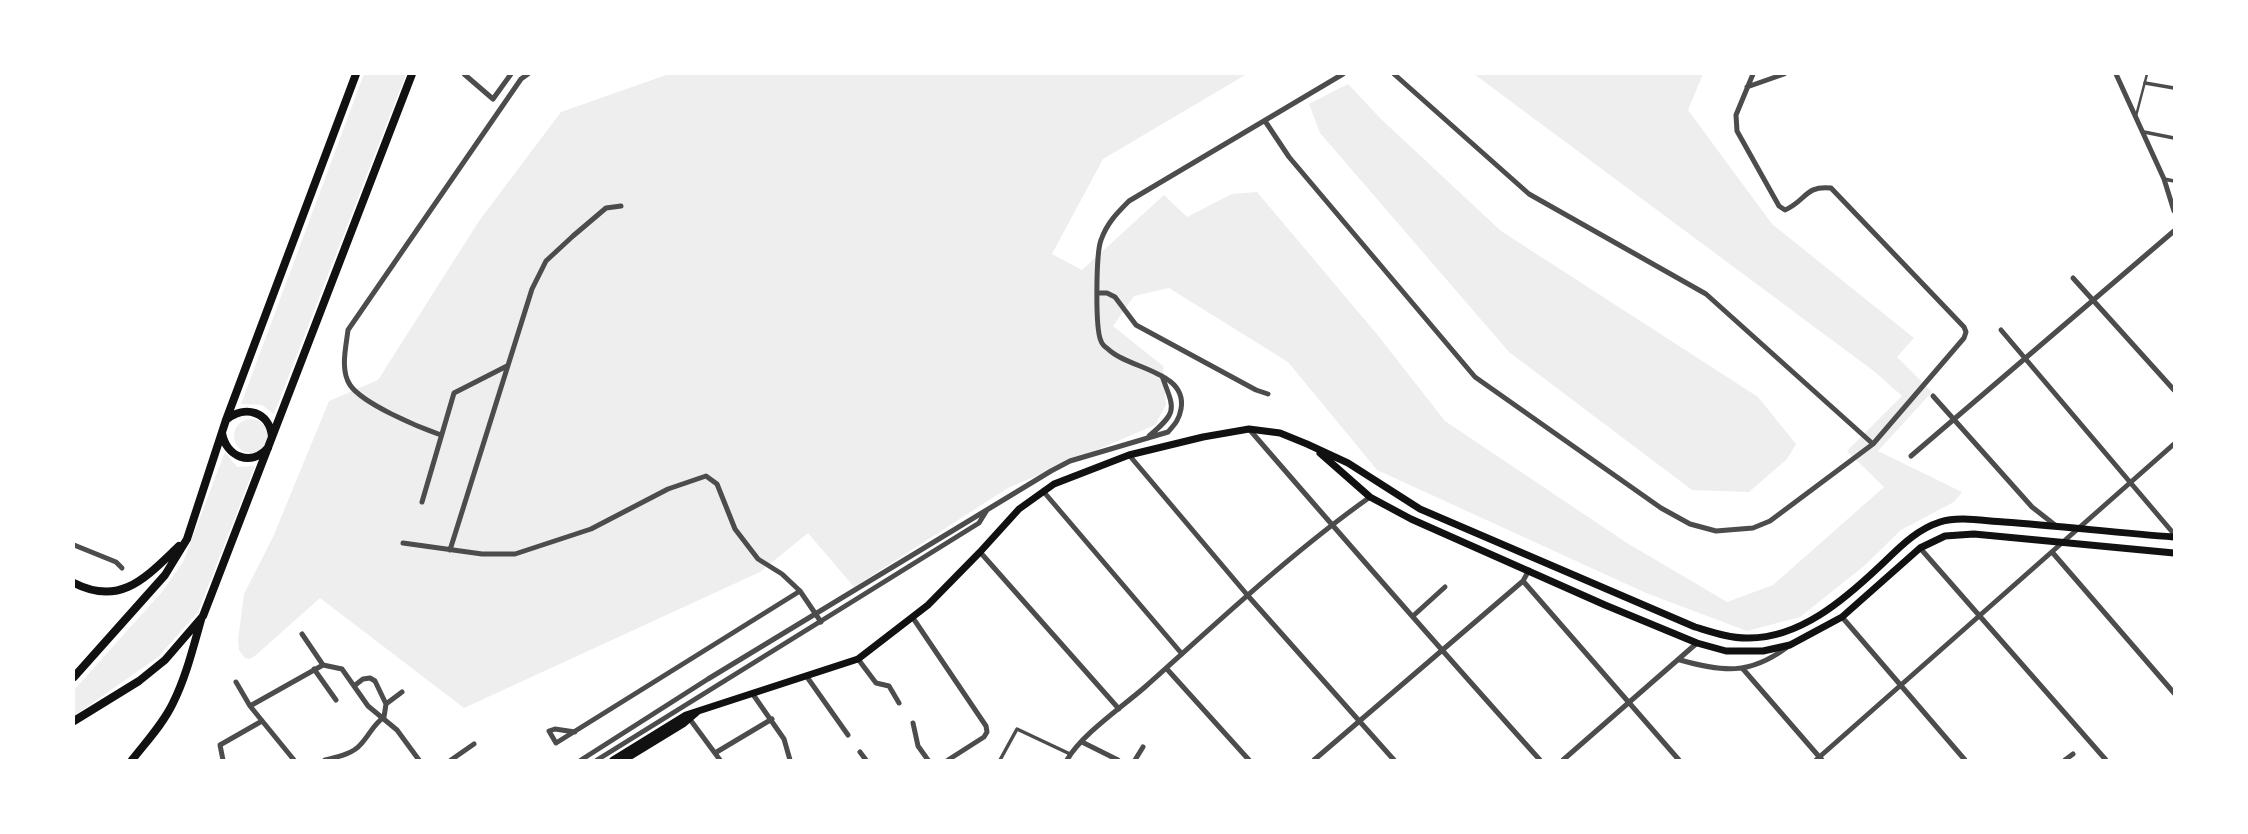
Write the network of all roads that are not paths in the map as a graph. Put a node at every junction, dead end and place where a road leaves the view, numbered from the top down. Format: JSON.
{"nodes":[{"id":1,"x":356,"y":74,"type":"edge"},
{"id":2,"x":412,"y":74,"type":"edge"},
{"id":3,"x":464,"y":74,"type":"edge"},
{"id":4,"x":511,"y":74,"type":"edge"},
{"id":5,"x":528,"y":74,"type":"edge"},
{"id":6,"x":1343,"y":74,"type":"edge"},
{"id":7,"x":1394,"y":74,"type":"edge"},
{"id":8,"x":1753,"y":74,"type":"edge"},
{"id":9,"x":1784,"y":74,"type":"edge"},
{"id":10,"x":2116,"y":74,"type":"edge"},
{"id":11,"x":2147,"y":74,"type":"edge"},
{"id":12,"x":2145,"y":83,"type":"junction"},
{"id":13,"x":1747,"y":87,"type":"junction"},
{"id":14,"x":2175,"y":88,"type":"edge"},
{"id":15,"x":2136,"y":116,"type":"junction"},
{"id":16,"x":1265,"y":121,"type":"junction"},
{"id":17,"x":2144,"y":132,"type":"junction"},
{"id":18,"x":2175,"y":138,"type":"edge"},
{"id":19,"x":2164,"y":179,"type":"junction"},
{"id":20,"x":2175,"y":181,"type":"edge"},
{"id":21,"x":621,"y":206,"type":"dead end"},
{"id":22,"x":2175,"y":211,"type":"edge"},
{"id":23,"x":2175,"y":232,"type":"edge"},
{"id":24,"x":2073,"y":278,"type":"dead end"},
{"id":25,"x":1098,"y":293,"type":"junction"},
{"id":26,"x":2092,"y":300,"type":"junction"},
{"id":27,"x":2001,"y":330,"type":"dead end"},
{"id":28,"x":2024,"y":358,"type":"junction"},
{"id":29,"x":507,"y":366,"type":"junction"},
{"id":30,"x":1162,"y":376,"type":"junction"},
{"id":31,"x":2175,"y":390,"type":"edge"},
{"id":32,"x":1268,"y":394,"type":"dead end"},
{"id":33,"x":1933,"y":396,"type":"dead end"},
{"id":34,"x":226,"y":420,"type":"junction"},
{"id":35,"x":1954,"y":420,"type":"junction"},
{"id":36,"x":1249,"y":429,"type":"junction"},
{"id":37,"x":222,"y":433,"type":"junction"},
{"id":38,"x":441,"y":435,"type":"junction"},
{"id":39,"x":1147,"y":438,"type":"junction"},
{"id":40,"x":271,"y":443,"type":"junction"},
{"id":41,"x":1873,"y":444,"type":"junction"},
{"id":42,"x":2175,"y":444,"type":"edge"},
{"id":43,"x":1314,"y":447,"type":"junction"},
{"id":44,"x":1129,"y":455,"type":"junction"},
{"id":45,"x":1911,"y":456,"type":"dead end"},
{"id":46,"x":2130,"y":482,"type":"junction"},
{"id":47,"x":1043,"y":491,"type":"junction"},
{"id":48,"x":1370,"y":497,"type":"junction"},
{"id":49,"x":422,"y":502,"type":"dead end"},
{"id":50,"x":989,"y":508,"type":"junction"},
{"id":51,"x":1331,"y":524,"type":"junction"},
{"id":52,"x":2055,"y":525,"type":"junction"},
{"id":53,"x":2079,"y":528,"type":"junction"},
{"id":54,"x":2175,"y":536,"type":"edge"},
{"id":55,"x":187,"y":539,"type":"junction"},
{"id":56,"x":403,"y":543,"type":"dead end"},
{"id":57,"x":2063,"y":543,"type":"junction"},
{"id":58,"x":74,"y":545,"type":"edge"},
{"id":59,"x":1920,"y":548,"type":"junction"},
{"id":60,"x":450,"y":550,"type":"junction"},
{"id":61,"x":980,"y":552,"type":"junction"},
{"id":62,"x":2052,"y":552,"type":"junction"},
{"id":63,"x":2175,"y":553,"type":"edge"},
{"id":64,"x":122,"y":568,"type":"dead end"},
{"id":65,"x":1529,"y":570,"type":"junction"},
{"id":66,"x":1522,"y":580,"type":"junction"},
{"id":67,"x":74,"y":583,"type":"edge"},
{"id":68,"x":1445,"y":587,"type":"dead end"},
{"id":69,"x":857,"y":588,"type":"junction"},
{"id":70,"x":800,"y":591,"type":"junction"},
{"id":71,"x":863,"y":596,"type":"junction"},
{"id":72,"x":1249,"y":597,"type":"junction"},
{"id":73,"x":817,"y":613,"type":"junction"},
{"id":74,"x":1980,"y":615,"type":"junction"},
{"id":75,"x":203,"y":616,"type":"junction"},
{"id":76,"x":1413,"y":616,"type":"junction"},
{"id":77,"x":1842,"y":617,"type":"junction"},
{"id":78,"x":912,"y":618,"type":"junction"},
{"id":79,"x":821,"y":622,"type":"junction"},
{"id":80,"x":302,"y":634,"type":"dead end"},
{"id":81,"x":772,"y":640,"type":"junction"},
{"id":82,"x":1697,"y":643,"type":"junction"},
{"id":83,"x":1790,"y":645,"type":"junction"},
{"id":84,"x":778,"y":649,"type":"junction"},
{"id":85,"x":1441,"y":650,"type":"junction"},
{"id":86,"x":1182,"y":653,"type":"junction"},
{"id":87,"x":858,"y":659,"type":"junction"},
{"id":88,"x":1680,"y":660,"type":"junction"},
{"id":89,"x":323,"y":665,"type":"junction"},
{"id":90,"x":1167,"y":668,"type":"junction"},
{"id":91,"x":314,"y":669,"type":"junction"},
{"id":92,"x":1743,"y":669,"type":"junction"},
{"id":93,"x":74,"y":677,"type":"edge"},
{"id":94,"x":807,"y":677,"type":"junction"},
{"id":95,"x":236,"y":682,"type":"dead end"},
{"id":96,"x":699,"y":684,"type":"junction"},
{"id":97,"x":354,"y":686,"type":"junction"},
{"id":98,"x":1901,"y":686,"type":"junction"},
{"id":99,"x":402,"y":692,"type":"dead end"},
{"id":100,"x":752,"y":693,"type":"junction"},
{"id":101,"x":2175,"y":693,"type":"edge"},
{"id":102,"x":705,"y":694,"type":"junction"},
{"id":103,"x":335,"y":700,"type":"dead end"},
{"id":104,"x":1630,"y":702,"type":"junction"},
{"id":105,"x":670,"y":703,"type":"junction"},
{"id":106,"x":899,"y":703,"type":"dead end"},
{"id":107,"x":386,"y":704,"type":"junction"},
{"id":108,"x":250,"y":706,"type":"junction"},
{"id":109,"x":1119,"y":709,"type":"junction"},
{"id":110,"x":676,"y":713,"type":"junction"},
{"id":111,"x":384,"y":717,"type":"junction"},
{"id":112,"x":688,"y":717,"type":"junction"},
{"id":113,"x":772,"y":719,"type":"junction"},
{"id":114,"x":262,"y":721,"type":"junction"},
{"id":115,"x":1359,"y":721,"type":"junction"},
{"id":116,"x":74,"y":722,"type":"edge"},
{"id":117,"x":913,"y":723,"type":"dead end"},
{"id":118,"x":575,"y":732,"type":"junction"},
{"id":119,"x":848,"y":735,"type":"dead end"},
{"id":120,"x":1082,"y":742,"type":"junction"},
{"id":121,"x":474,"y":744,"type":"dead end"},
{"id":122,"x":1143,"y":747,"type":"dead end"},
{"id":123,"x":860,"y":752,"type":"dead end"},
{"id":124,"x":715,"y":753,"type":"junction"},
{"id":125,"x":2073,"y":754,"type":"dead end"},
{"id":126,"x":1069,"y":757,"type":"edge"},
{"id":127,"x":1819,"y":760,"type":"edge"},
{"id":128,"x":132,"y":761,"type":"edge"},
{"id":129,"x":223,"y":761,"type":"edge"},
{"id":130,"x":294,"y":761,"type":"edge"},
{"id":131,"x":325,"y":761,"type":"edge"},
{"id":132,"x":419,"y":761,"type":"edge"},
{"id":133,"x":451,"y":761,"type":"edge"},
{"id":134,"x":580,"y":761,"type":"edge"},
{"id":135,"x":597,"y":761,"type":"edge"},
{"id":136,"x":613,"y":761,"type":"edge"},
{"id":137,"x":624,"y":761,"type":"edge"},
{"id":138,"x":720,"y":761,"type":"edge"},
{"id":139,"x":790,"y":761,"type":"edge"},
{"id":140,"x":866,"y":761,"type":"edge"},
{"id":141,"x":928,"y":761,"type":"edge"},
{"id":142,"x":948,"y":761,"type":"edge"},
{"id":143,"x":1000,"y":761,"type":"edge"},
{"id":144,"x":1118,"y":761,"type":"edge"},
{"id":145,"x":1135,"y":761,"type":"edge"},
{"id":146,"x":1250,"y":761,"type":"edge"},
{"id":147,"x":1314,"y":761,"type":"edge"},
{"id":148,"x":1394,"y":761,"type":"edge"},
{"id":149,"x":1540,"y":761,"type":"edge"},
{"id":150,"x":1563,"y":761,"type":"edge"},
{"id":151,"x":1679,"y":761,"type":"edge"},
{"id":152,"x":1965,"y":761,"type":"edge"},
{"id":153,"x":2066,"y":761,"type":"edge"},
{"id":154,"x":2106,"y":761,"type":"edge"}],
"edges":[{"from":1,"to":34,"type":"main road"},
{"from":2,"to":40,"type":"main road"},
{"from":3,"to":4,"type":"street"},
{"from":5,"to":38,"type":"street"},
{"from":6,"to":16,"type":"street"},
{"from":7,"to":41,"type":"street"},
{"from":8,"to":13,"type":"street"},
{"from":9,"to":13,"type":"street"},
{"from":10,"to":15,"type":"street"},
{"from":11,"to":12,"type":"lane"},
{"from":12,"to":14,"type":"street"},
{"from":12,"to":15,"type":"lane"},
{"from":13,"to":41,"type":"street"},
{"from":15,"to":17,"type":"street"},
{"from":16,"to":25,"type":"street"},
{"from":16,"to":41,"type":"street"},
{"from":17,"to":18,"type":"street"},
{"from":17,"to":19,"type":"street"},
{"from":19,"to":20,"type":"street"},
{"from":19,"to":22,"type":"street"},
{"from":21,"to":29,"type":"street"},
{"from":23,"to":26,"type":"street"},
{"from":24,"to":26,"type":"street"},
{"from":25,"to":30,"type":"street"},
{"from":25,"to":32,"type":"street"},
{"from":26,"to":28,"type":"street"},
{"from":26,"to":31,"type":"street"},
{"from":27,"to":28,"type":"street"},
{"from":28,"to":35,"type":"street"},
{"from":28,"to":46,"type":"street"},
{"from":29,"to":38,"type":"street"},
{"from":29,"to":60,"type":"street"},
{"from":30,"to":39,"type":"street"},
{"from":30,"to":39,"type":"street"},
{"from":33,"to":35,"type":"street"},
{"from":34,"to":37,"type":"main road"},
{"from":34,"to":40,"type":"main road"},
{"from":35,"to":45,"type":"street"},
{"from":35,"to":52,"type":"street"},
{"from":36,"to":43,"type":"main road"},
{"from":36,"to":44,"type":"main road"},
{"from":36,"to":51,"type":"street"},
{"from":37,"to":40,"type":"main road"},
{"from":37,"to":55,"type":"main road"},
{"from":38,"to":49,"type":"street"},
{"from":39,"to":50,"type":"street"},
{"from":40,"to":75,"type":"main road"},
{"from":42,"to":46,"type":"street"},
{"from":43,"to":48,"type":"main road"},
{"from":43,"to":52,"type":"main road"},
{"from":44,"to":47,"type":"main road"},
{"from":44,"to":72,"type":"street"},
{"from":46,"to":53,"type":"street"},
{"from":46,"to":54,"type":"street"},
{"from":47,"to":61,"type":"main road"},
{"from":47,"to":86,"type":"street"},
{"from":48,"to":51,"type":"street"},
{"from":48,"to":65,"type":"main road"},
{"from":50,"to":69,"type":"street"},
{"from":50,"to":71,"type":"street"},
{"from":51,"to":72,"type":"street"},
{"from":51,"to":76,"type":"street"},
{"from":52,"to":53,"type":"main road"},
{"from":53,"to":54,"type":"main road"},
{"from":53,"to":57,"type":"street"},
{"from":55,"to":67,"type":"main road"},
{"from":55,"to":93,"type":"main road"},
{"from":56,"to":60,"type":"street"},
{"from":57,"to":59,"type":"main road"},
{"from":57,"to":62,"type":"street"},
{"from":57,"to":63,"type":"main road"},
{"from":58,"to":64,"type":"street"},
{"from":59,"to":74,"type":"street"},
{"from":59,"to":77,"type":"main road"},
{"from":60,"to":70,"type":"street"},
{"from":61,"to":78,"type":"main road"},
{"from":61,"to":109,"type":"street"},
{"from":62,"to":74,"type":"street"},
{"from":62,"to":101,"type":"street"},
{"from":65,"to":66,"type":"street"},
{"from":65,"to":82,"type":"main road"},
{"from":66,"to":85,"type":"street"},
{"from":66,"to":104,"type":"street"},
{"from":68,"to":76,"type":"street"},
{"from":69,"to":71,"type":"street"},
{"from":69,"to":73,"type":"street"},
{"from":70,"to":73,"type":"street"},
{"from":70,"to":118,"type":"street"},
{"from":71,"to":79,"type":"street"},
{"from":72,"to":86,"type":"street"},
{"from":72,"to":115,"type":"street"},
{"from":73,"to":79,"type":"street"},
{"from":73,"to":81,"type":"street"},
{"from":74,"to":98,"type":"street"},
{"from":74,"to":154,"type":"street"},
{"from":75,"to":116,"type":"main road"},
{"from":75,"to":128,"type":"main road"},
{"from":76,"to":85,"type":"street"},
{"from":77,"to":83,"type":"main road"},
{"from":77,"to":98,"type":"street"},
{"from":78,"to":87,"type":"main road"},
{"from":78,"to":142,"type":"street"},
{"from":79,"to":84,"type":"street"},
{"from":80,"to":89,"type":"street"},
{"from":81,"to":84,"type":"street"},
{"from":81,"to":96,"type":"street"},
{"from":82,"to":83,"type":"main road"},
{"from":82,"to":88,"type":"street"},
{"from":83,"to":92,"type":"street"},
{"from":84,"to":102,"type":"street"},
{"from":85,"to":115,"type":"street"},
{"from":85,"to":149,"type":"street"},
{"from":86,"to":90,"type":"street"},
{"from":87,"to":94,"type":"main road"},
{"from":87,"to":106,"type":"street"},
{"from":88,"to":92,"type":"street"},
{"from":88,"to":104,"type":"street"},
{"from":89,"to":91,"type":"street"},
{"from":89,"to":97,"type":"street"},
{"from":90,"to":109,"type":"street"},
{"from":90,"to":146,"type":"street"},
{"from":91,"to":103,"type":"street"},
{"from":91,"to":108,"type":"street"},
{"from":92,"to":127,"type":"street"},
{"from":94,"to":100,"type":"main road"},
{"from":94,"to":119,"type":"street"},
{"from":95,"to":108,"type":"street"},
{"from":96,"to":102,"type":"street"},
{"from":96,"to":105,"type":"street"},
{"from":97,"to":107,"type":"street"},
{"from":97,"to":111,"type":"street"},
{"from":98,"to":127,"type":"street"},
{"from":98,"to":152,"type":"street"},
{"from":99,"to":107,"type":"street"},
{"from":100,"to":112,"type":"main road"},
{"from":100,"to":113,"type":"street"},
{"from":102,"to":110,"type":"street"},
{"from":104,"to":150,"type":"street"},
{"from":104,"to":151,"type":"street"},
{"from":105,"to":110,"type":"street"},
{"from":105,"to":134,"type":"street"},
{"from":107,"to":111,"type":"street"},
{"from":108,"to":114,"type":"street"},
{"from":109,"to":120,"type":"street"},
{"from":110,"to":135,"type":"street"},
{"from":111,"to":131,"type":"street"},
{"from":111,"to":132,"type":"street"},
{"from":112,"to":124,"type":"street"},
{"from":112,"to":136,"type":"main road"},
{"from":112,"to":137,"type":"main road"},
{"from":113,"to":124,"type":"street"},
{"from":113,"to":139,"type":"street"},
{"from":114,"to":129,"type":"street"},
{"from":114,"to":130,"type":"street"},
{"from":115,"to":147,"type":"street"},
{"from":115,"to":148,"type":"street"},
{"from":117,"to":141,"type":"street"},
{"from":118,"to":118,"type":"street"},
{"from":120,"to":126,"type":"street"},
{"from":120,"to":144,"type":"street"},
{"from":121,"to":133,"type":"street"},
{"from":122,"to":145,"type":"street"},
{"from":123,"to":140,"type":"street"},
{"from":124,"to":138,"type":"street"},
{"from":125,"to":153,"type":"street"},
{"from":126,"to":143,"type":"street"}]}
